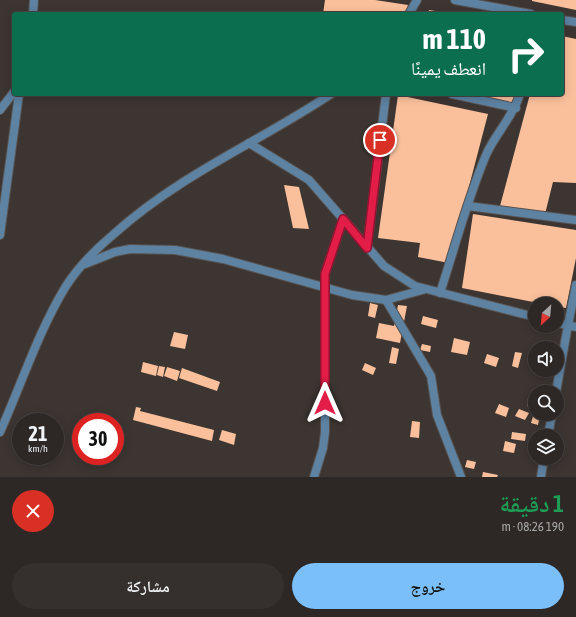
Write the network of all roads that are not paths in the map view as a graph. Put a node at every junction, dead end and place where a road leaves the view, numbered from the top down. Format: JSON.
{"nodes":[{"id":1,"x":34,"y":0,"type":"edge"},
{"id":2,"x":417,"y":0,"type":"edge"},
{"id":3,"x":455,"y":0,"type":"edge"},
{"id":4,"x":506,"y":0,"type":"edge"},
{"id":5,"x":503,"y":9,"type":"junction"},
{"id":6,"x":33,"y":12,"type":"edge"},
{"id":7,"x":410,"y":12,"type":"edge"},
{"id":8,"x":520,"y":12,"type":"edge"},
{"id":9,"x":564,"y":20,"type":"edge"},
{"id":10,"x":576,"y":22,"type":"edge"},
{"id":11,"x":12,"y":95,"type":"edge"},
{"id":12,"x":19,"y":96,"type":"edge"},
{"id":13,"x":328,"y":96,"type":"edge"},
{"id":14,"x":386,"y":96,"type":"edge"},
{"id":15,"x":461,"y":96,"type":"edge"},
{"id":16,"x":519,"y":96,"type":"edge"},
{"id":17,"x":516,"y":108,"type":"junction"},
{"id":18,"x":0,"y":110,"type":"edge"},
{"id":19,"x":249,"y":143,"type":"junction"},
{"id":20,"x":468,"y":206,"type":"junction"},
{"id":21,"x":343,"y":219,"type":"junction"},
{"id":22,"x":576,"y":220,"type":"edge"},
{"id":23,"x":0,"y":235,"type":"edge"},
{"id":24,"x":367,"y":248,"type":"junction"},
{"id":25,"x":82,"y":265,"type":"junction"},
{"id":26,"x":576,"y":286,"type":"edge"},
{"id":27,"x":324,"y":288,"type":"junction"},
{"id":28,"x":426,"y":289,"type":"junction"},
{"id":29,"x":440,"y":293,"type":"junction"},
{"id":30,"x":386,"y":300,"type":"junction"},
{"id":31,"x":528,"y":315,"type":"edge"},
{"id":32,"x":572,"y":326,"type":"edge"},
{"id":33,"x":558,"y":385,"type":"edge"},
{"id":34,"x":0,"y":432,"type":"edge"},
{"id":35,"x":543,"y":465,"type":"edge"},
{"id":36,"x":314,"y":477,"type":"edge"},
{"id":37,"x":461,"y":477,"type":"edge"},
{"id":38,"x":541,"y":477,"type":"edge"}],
"edges":[{"from":1,"to":6,"type":"street"},
{"from":2,"to":7,"type":"street"},
{"from":3,"to":5,"type":"street"},
{"from":4,"to":5,"type":"street"},
{"from":5,"to":8,"type":"street"},
{"from":9,"to":10,"type":"street"},
{"from":11,"to":18,"type":"street"},
{"from":12,"to":23,"type":"street"},
{"from":13,"to":19,"type":"street"},
{"from":14,"to":24,"type":"street"},
{"from":15,"to":17,"type":"street"},
{"from":16,"to":17,"type":"street"},
{"from":17,"to":20,"type":"street"},
{"from":19,"to":21,"type":"street"},
{"from":19,"to":25,"type":"street"},
{"from":20,"to":22,"type":"street"},
{"from":20,"to":29,"type":"street"},
{"from":21,"to":24,"type":"street"},
{"from":21,"to":27,"type":"street"},
{"from":24,"to":28,"type":"street"},
{"from":25,"to":27,"type":"street"},
{"from":25,"to":34,"type":"street"},
{"from":26,"to":32,"type":"street"},
{"from":27,"to":30,"type":"street"},
{"from":27,"to":36,"type":"street"},
{"from":28,"to":29,"type":"street"},
{"from":28,"to":30,"type":"street"},
{"from":29,"to":31,"type":"street"},
{"from":30,"to":37,"type":"street"},
{"from":32,"to":33,"type":"street"},
{"from":35,"to":38,"type":"street"}]}
